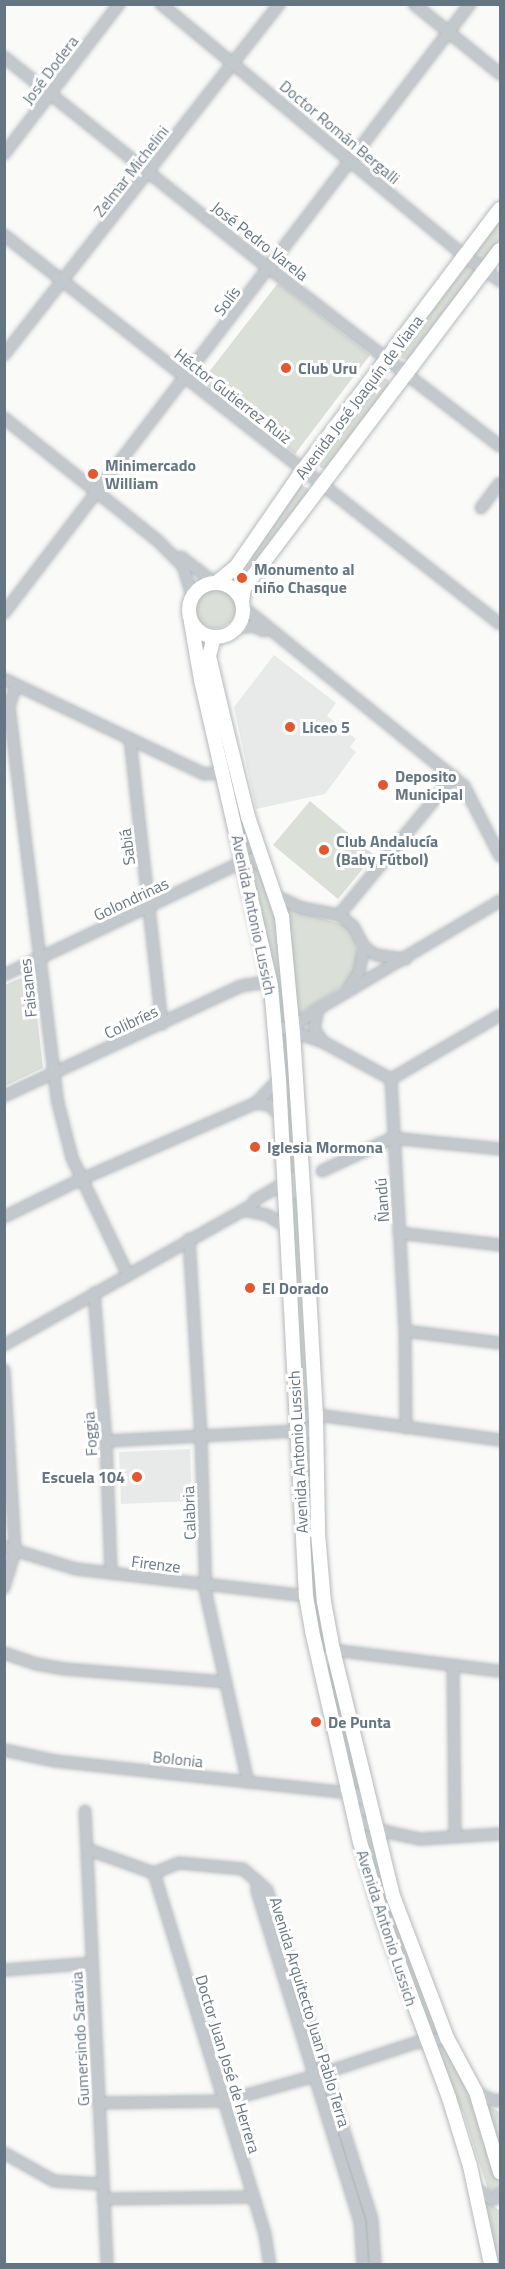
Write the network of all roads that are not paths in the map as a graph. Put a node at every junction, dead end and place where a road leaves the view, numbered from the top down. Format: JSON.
{"nodes":[{"id":1,"x":119,"y":4,"type":"edge"},
{"id":2,"x":161,"y":4,"type":"edge"},
{"id":3,"x":279,"y":4,"type":"edge"},
{"id":4,"x":414,"y":4,"type":"edge"},
{"id":5,"x":470,"y":4,"type":"edge"},
{"id":6,"x":449,"y":32,"type":"junction"},
{"id":7,"x":4,"y":57,"type":"edge"},
{"id":8,"x":234,"y":63,"type":"junction"},
{"id":9,"x":501,"y":74,"type":"edge"},
{"id":10,"x":51,"y":94,"type":"junction"},
{"id":11,"x":4,"y":154,"type":"edge"},
{"id":12,"x":351,"y":160,"type":"junction"},
{"id":13,"x":148,"y":173,"type":"junction"},
{"id":14,"x":501,"y":208,"type":"edge"},
{"id":15,"x":4,"y":235,"type":"edge"},
{"id":16,"x":501,"y":250,"type":"edge"},
{"id":17,"x":465,"y":256,"type":"junction"},
{"id":18,"x":270,"y":268,"type":"junction"},
{"id":19,"x":486,"y":270,"type":"junction"},
{"id":20,"x":63,"y":281,"type":"junction"},
{"id":21,"x":501,"y":281,"type":"edge"},
{"id":22,"x":4,"y":355,"type":"edge"},
{"id":23,"x":387,"y":359,"type":"junction"},
{"id":24,"x":406,"y":374,"type":"junction"},
{"id":25,"x":187,"y":378,"type":"junction"},
{"id":26,"x":4,"y":418,"type":"edge"},
{"id":27,"x":501,"y":446,"type":"edge"},
{"id":28,"x":303,"y":470,"type":"junction"},
{"id":29,"x":501,"y":483,"type":"edge"},
{"id":30,"x":320,"y":485,"type":"junction"},
{"id":31,"x":98,"y":492,"type":"junction"},
{"id":32,"x":481,"y":508,"type":"dead end"},
{"id":33,"x":157,"y":540,"type":"junction"},
{"id":34,"x":215,"y":583,"type":"junction"},
{"id":35,"x":192,"y":596,"type":"junction"},
{"id":36,"x":242,"y":605,"type":"junction"},
{"id":37,"x":4,"y":613,"type":"edge"},
{"id":38,"x":191,"y":622,"type":"junction"},
{"id":39,"x":501,"y":624,"type":"edge"},
{"id":40,"x":237,"y":628,"type":"junction"},
{"id":41,"x":214,"y":637,"type":"junction"},
{"id":42,"x":290,"y":646,"type":"junction"},
{"id":43,"x":4,"y":679,"type":"edge"},
{"id":44,"x":16,"y":685,"type":"junction"},
{"id":45,"x":130,"y":739,"type":"junction"},
{"id":46,"x":221,"y":772,"type":"junction"},
{"id":47,"x":454,"y":776,"type":"junction"},
{"id":48,"x":501,"y":856,"type":"edge"},
{"id":49,"x":244,"y":861,"type":"junction"},
{"id":50,"x":267,"y":873,"type":"junction"},
{"id":51,"x":276,"y":896,"type":"junction"},
{"id":52,"x":501,"y":901,"type":"edge"},
{"id":53,"x":149,"y":908,"type":"junction"},
{"id":54,"x":339,"y":915,"type":"junction"},
{"id":55,"x":364,"y":947,"type":"junction"},
{"id":56,"x":40,"y":958,"type":"junction"},
{"id":57,"x":406,"y":959,"type":"junction"},
{"id":58,"x":4,"y":975,"type":"edge"},
{"id":59,"x":271,"y":986,"type":"junction"},
{"id":60,"x":346,"y":994,"type":"junction"},
{"id":61,"x":318,"y":1009,"type":"junction"},
{"id":62,"x":501,"y":1015,"type":"edge"},
{"id":63,"x":162,"y":1024,"type":"junction"},
{"id":64,"x":274,"y":1025,"type":"junction"},
{"id":65,"x":293,"y":1033,"type":"junction"},
{"id":66,"x":323,"y":1042,"type":"junction"},
{"id":67,"x":53,"y":1074,"type":"junction"},
{"id":68,"x":279,"y":1078,"type":"junction"},
{"id":69,"x":391,"y":1079,"type":"junction"},
{"id":70,"x":4,"y":1096,"type":"edge"},
{"id":71,"x":256,"y":1102,"type":"junction"},
{"id":72,"x":280,"y":1115,"type":"junction"},
{"id":73,"x":393,"y":1138,"type":"junction"},
{"id":74,"x":501,"y":1149,"type":"edge"},
{"id":75,"x":322,"y":1171,"type":"dead end"},
{"id":76,"x":82,"y":1179,"type":"junction"},
{"id":77,"x":303,"y":1186,"type":"junction"},
{"id":78,"x":283,"y":1189,"type":"junction"},
{"id":79,"x":247,"y":1208,"type":"junction"},
{"id":80,"x":4,"y":1217,"type":"edge"},
{"id":81,"x":286,"y":1227,"type":"junction"},
{"id":82,"x":399,"y":1233,"type":"junction"},
{"id":83,"x":189,"y":1239,"type":"junction"},
{"id":84,"x":501,"y":1245,"type":"edge"},
{"id":85,"x":128,"y":1275,"type":"junction"},
{"id":86,"x":94,"y":1293,"type":"junction"},
{"id":87,"x":405,"y":1331,"type":"junction"},
{"id":88,"x":501,"y":1343,"type":"edge"},
{"id":89,"x":4,"y":1345,"type":"edge"},
{"id":90,"x":4,"y":1370,"type":"edge"},
{"id":91,"x":316,"y":1423,"type":"junction"},
{"id":92,"x":296,"y":1426,"type":"junction"},
{"id":93,"x":406,"y":1428,"type":"junction"},
{"id":94,"x":201,"y":1437,"type":"junction"},
{"id":95,"x":501,"y":1440,"type":"edge"},
{"id":96,"x":106,"y":1441,"type":"junction"},
{"id":97,"x":10,"y":1549,"type":"edge"},
{"id":98,"x":111,"y":1573,"type":"junction"},
{"id":99,"x":207,"y":1585,"type":"junction"},
{"id":100,"x":4,"y":1588,"type":"edge"},
{"id":101,"x":306,"y":1596,"type":"junction"},
{"id":102,"x":333,"y":1650,"type":"junction"},
{"id":103,"x":4,"y":1653,"type":"edge"},
{"id":104,"x":453,"y":1665,"type":"junction"},
{"id":105,"x":320,"y":1667,"type":"junction"},
{"id":106,"x":501,"y":1671,"type":"edge"},
{"id":107,"x":225,"y":1682,"type":"junction"},
{"id":108,"x":4,"y":1750,"type":"edge"},
{"id":109,"x":248,"y":1782,"type":"junction"},
{"id":110,"x":348,"y":1793,"type":"junction"},
{"id":111,"x":370,"y":1804,"type":"junction"},
{"id":112,"x":85,"y":1811,"type":"dead end"},
{"id":113,"x":353,"y":1815,"type":"junction"},
{"id":114,"x":376,"y":1828,"type":"junction"},
{"id":115,"x":501,"y":1834,"type":"edge"},
{"id":116,"x":455,"y":1835,"type":"junction"},
{"id":117,"x":87,"y":1849,"type":"junction"},
{"id":118,"x":154,"y":1873,"type":"junction"},
{"id":119,"x":92,"y":1963,"type":"junction"},
{"id":120,"x":4,"y":1970,"type":"edge"},
{"id":121,"x":447,"y":2038,"type":"junction"},
{"id":122,"x":426,"y":2042,"type":"junction"},
{"id":123,"x":320,"y":2074,"type":"junction"},
{"id":124,"x":476,"y":2092,"type":"junction"},
{"id":125,"x":225,"y":2101,"type":"junction"},
{"id":126,"x":498,"y":2102,"type":"edge"},
{"id":127,"x":98,"y":2103,"type":"junction"},
{"id":128,"x":4,"y":2153,"type":"edge"},
{"id":129,"x":501,"y":2172,"type":"edge"},
{"id":130,"x":102,"y":2184,"type":"junction"},
{"id":131,"x":477,"y":2189,"type":"junction"},
{"id":132,"x":253,"y":2197,"type":"junction"},
{"id":133,"x":103,"y":2199,"type":"junction"},
{"id":134,"x":498,"y":2199,"type":"edge"},
{"id":135,"x":107,"y":2265,"type":"edge"},
{"id":136,"x":270,"y":2265,"type":"edge"},
{"id":137,"x":363,"y":2265,"type":"edge"},
{"id":138,"x":375,"y":2265,"type":"edge"},
{"id":139,"x":491,"y":2265,"type":"edge"}],
"edges":[{"from":1,"to":10,"type":"street","name":"José Dodera"},
{"from":2,"to":8,"type":"street","name":"Doctor Román Bergalli"},
{"from":3,"to":8,"type":"street","name":"Zelmar Michelini"},
{"from":4,"to":6,"type":"street"},
{"from":5,"to":6,"type":"street","name":"Solís"},
{"from":6,"to":9,"type":"street"},
{"from":6,"to":12,"type":"street","name":"Solís"},
{"from":7,"to":10,"type":"street","name":"José Pedro Varela"},
{"from":8,"to":12,"type":"street","name":"Doctor Román Bergalli"},
{"from":8,"to":13,"type":"street","name":"Zelmar Michelini"},
{"from":10,"to":11,"type":"street","name":"José Dodera"},
{"from":10,"to":13,"type":"street","name":"José Pedro Varela"},
{"from":12,"to":17,"type":"street","name":"Doctor Román Bergalli"},
{"from":12,"to":18,"type":"street","name":"Solís"},
{"from":13,"to":18,"type":"street","name":"José Pedro Varela"},
{"from":13,"to":20,"type":"street","name":"Zelmar Michelini"},
{"from":14,"to":17,"type":"main road","name":"Avenida José Joaquín de Viana"},
{"from":15,"to":20,"type":"street","name":"Héctor Gutierrez Ruiz"},
{"from":16,"to":19,"type":"main road","name":"Avenida José Joaquín de Viana"},
{"from":17,"to":19,"type":"street","name":"Doctor Román Bergalli"},
{"from":17,"to":23,"type":"main road","name":"Avenida José Joaquín de Viana"},
{"from":18,"to":23,"type":"street","name":"José Pedro Varela"},
{"from":18,"to":25,"type":"street","name":"Solís"},
{"from":19,"to":21,"type":"street","name":"Doctor Román Bergalli"},
{"from":19,"to":24,"type":"main road","name":"Avenida José Joaquín de Viana"},
{"from":20,"to":22,"type":"street","name":"Zelmar Michelini"},
{"from":20,"to":25,"type":"street","name":"Héctor Gutierrez Ruiz"},
{"from":23,"to":24,"type":"street","name":"José Pedro Varela"},
{"from":23,"to":28,"type":"main road","name":"Avenida José Joaquín de Viana"},
{"from":24,"to":27,"type":"street","name":"José Pedro Varela"},
{"from":24,"to":30,"type":"main road","name":"Avenida José Joaquín de Viana"},
{"from":25,"to":28,"type":"street","name":"Héctor Gutierrez Ruiz"},
{"from":25,"to":31,"type":"street","name":"Solís"},
{"from":26,"to":31,"type":"street"},
{"from":28,"to":30,"type":"street","name":"Héctor Gutierrez Ruiz"},
{"from":28,"to":34,"type":"main road","name":"Avenida José Joaquín de Viana"},
{"from":29,"to":32,"type":"street"},
{"from":30,"to":36,"type":"main road","name":"Avenida José Joaquín de Viana"},
{"from":30,"to":39,"type":"street","name":"Héctor Gutierrez Ruiz"},
{"from":31,"to":33,"type":"street"},
{"from":31,"to":37,"type":"street","name":"Solís"},
{"from":33,"to":34,"type":"street"},
{"from":33,"to":35,"type":"street"},
{"from":34,"to":35,"type":"main road"},
{"from":34,"to":36,"type":"main road"},
{"from":35,"to":38,"type":"main road"},
{"from":36,"to":40,"type":"main road"},
{"from":36,"to":42,"type":"street"},
{"from":38,"to":41,"type":"main road"},
{"from":38,"to":46,"type":"main road","name":"Avenida Antonio Lussich"},
{"from":40,"to":41,"type":"main road"},
{"from":40,"to":42,"type":"street"},
{"from":41,"to":50,"type":"main road","name":"Avenida Antonio Lussich"},
{"from":42,"to":47,"type":"street"},
{"from":43,"to":44,"type":"street"},
{"from":44,"to":45,"type":"street"},
{"from":44,"to":56,"type":"street","name":"Faisanes"},
{"from":45,"to":46,"type":"street"},
{"from":45,"to":53,"type":"street","name":"Sabiá"},
{"from":46,"to":49,"type":"main road","name":"Avenida Antonio Lussich"},
{"from":47,"to":48,"type":"street"},
{"from":47,"to":54,"type":"street"},
{"from":49,"to":50,"type":"street"},
{"from":49,"to":53,"type":"street","name":"Golondrinas"},
{"from":49,"to":59,"type":"main road","name":"Avenida Antonio Lussich"},
{"from":50,"to":51,"type":"main road","name":"Avenida Antonio Lussich"},
{"from":51,"to":54,"type":"street"},
{"from":51,"to":65,"type":"main road","name":"Avenida Antonio Lussich"},
{"from":52,"to":57,"type":"street"},
{"from":53,"to":56,"type":"street","name":"Golondrinas"},
{"from":53,"to":63,"type":"street","name":"Sabiá"},
{"from":54,"to":55,"type":"street"},
{"from":55,"to":57,"type":"street"},
{"from":55,"to":60,"type":"street"},
{"from":56,"to":58,"type":"street","name":"Golondrinas"},
{"from":56,"to":67,"type":"street","name":"Faisanes"},
{"from":57,"to":60,"type":"street"},
{"from":59,"to":63,"type":"street","name":"Colibríes"},
{"from":59,"to":64,"type":"main road","name":"Avenida Antonio Lussich"},
{"from":60,"to":61,"type":"street"},
{"from":61,"to":65,"type":"street"},
{"from":61,"to":66,"type":"street"},
{"from":62,"to":69,"type":"street"},
{"from":63,"to":67,"type":"street","name":"Colibríes"},
{"from":64,"to":65,"type":"street"},
{"from":64,"to":68,"type":"main road","name":"Avenida Antonio Lussich"},
{"from":65,"to":66,"type":"street"},
{"from":65,"to":77,"type":"main road","name":"Avenida Antonio Lussich"},
{"from":66,"to":69,"type":"street"},
{"from":67,"to":70,"type":"street","name":"Colibríes"},
{"from":67,"to":76,"type":"street","name":"Faisanes"},
{"from":68,"to":71,"type":"street"},
{"from":68,"to":72,"type":"main road","name":"Avenida Antonio Lussich"},
{"from":69,"to":73,"type":"street","name":"Ñandú"},
{"from":71,"to":72,"type":"street"},
{"from":71,"to":76,"type":"street"},
{"from":72,"to":78,"type":"main road","name":"Avenida Antonio Lussich"},
{"from":73,"to":74,"type":"street"},
{"from":73,"to":75,"type":"street"},
{"from":73,"to":82,"type":"street","name":"Ñandú"},
{"from":76,"to":80,"type":"street"},
{"from":76,"to":85,"type":"street","name":"Faisanes"},
{"from":77,"to":78,"type":"street"},
{"from":77,"to":91,"type":"main road","name":"Avenida Antonio Lussich"},
{"from":78,"to":79,"type":"street"},
{"from":78,"to":81,"type":"main road","name":"Avenida Antonio Lussich"},
{"from":79,"to":81,"type":"street"},
{"from":79,"to":83,"type":"street"},
{"from":81,"to":92,"type":"main road","name":"Avenida Antonio Lussich"},
{"from":82,"to":84,"type":"street"},
{"from":82,"to":87,"type":"street","name":"Ñandú"},
{"from":83,"to":85,"type":"street"},
{"from":83,"to":94,"type":"street","name":"Calabria"},
{"from":85,"to":86,"type":"street"},
{"from":86,"to":89,"type":"street"},
{"from":86,"to":96,"type":"street","name":"Foggia"},
{"from":87,"to":88,"type":"street"},
{"from":87,"to":93,"type":"street","name":"Ñandú"},
{"from":90,"to":97,"type":"street"},
{"from":91,"to":92,"type":"street"},
{"from":91,"to":92,"type":"street"},
{"from":91,"to":93,"type":"street"},
{"from":91,"to":102,"type":"main road","name":"Avenida Antonio Lussich"},
{"from":92,"to":94,"type":"street"},
{"from":92,"to":101,"type":"main road","name":"Avenida Antonio Lussich"},
{"from":93,"to":95,"type":"street"},
{"from":94,"to":96,"type":"street"},
{"from":94,"to":99,"type":"street","name":"Calabria"},
{"from":96,"to":98,"type":"street","name":"Foggia"},
{"from":97,"to":98,"type":"street","name":"Firenze"},
{"from":97,"to":100,"type":"street"},
{"from":98,"to":99,"type":"street","name":"Firenze"},
{"from":99,"to":101,"type":"street","name":"Firenze"},
{"from":99,"to":107,"type":"street","name":"Calabria"},
{"from":101,"to":105,"type":"main road","name":"Avenida Antonio Lussich"},
{"from":102,"to":104,"type":"street"},
{"from":102,"to":105,"type":"street"},
{"from":102,"to":111,"type":"main road","name":"Avenida Antonio Lussich"},
{"from":103,"to":107,"type":"street"},
{"from":104,"to":106,"type":"street"},
{"from":104,"to":116,"type":"street"},
{"from":105,"to":110,"type":"main road","name":"Avenida Antonio Lussich"},
{"from":107,"to":109,"type":"street","name":"Calabria"},
{"from":108,"to":109,"type":"street","name":"Bolonia"},
{"from":109,"to":110,"type":"street","name":"Bolonia"},
{"from":110,"to":111,"type":"street"},
{"from":110,"to":113,"type":"main road","name":"Avenida Antonio Lussich"},
{"from":111,"to":114,"type":"main road","name":"Avenida Antonio Lussich"},
{"from":112,"to":117,"type":"street","name":"Gumersindo Saravia"},
{"from":113,"to":114,"type":"street"},
{"from":113,"to":122,"type":"main road","name":"Avenida Antonio Lussich"},
{"from":114,"to":116,"type":"street"},
{"from":114,"to":121,"type":"main road","name":"Avenida Antonio Lussich"},
{"from":115,"to":116,"type":"street"},
{"from":117,"to":118,"type":"street"},
{"from":117,"to":119,"type":"street","name":"Gumersindo Saravia"},
{"from":118,"to":123,"type":"street","name":"Avenida Arquitecto Juan Pablo Terra"},
{"from":118,"to":125,"type":"street","name":"Doctor Juan José de Herrera"},
{"from":119,"to":120,"type":"street"},
{"from":119,"to":127,"type":"street","name":"Gumersindo Saravia"},
{"from":121,"to":122,"type":"street"},
{"from":121,"to":124,"type":"main road","name":"Avenida Antonio Lussich"},
{"from":122,"to":123,"type":"street"},
{"from":122,"to":131,"type":"main road","name":"Avenida Antonio Lussich"},
{"from":123,"to":125,"type":"street"},
{"from":123,"to":137,"type":"street","name":"Avenida Arquitecto Juan Pablo Terra"},
{"from":123,"to":138,"type":"street","name":"Avenida Arquitecto Juan Pablo Terra"},
{"from":124,"to":126,"type":"street"},
{"from":124,"to":129,"type":"main road","name":"Avenida Antonio Lussich"},
{"from":125,"to":127,"type":"street"},
{"from":125,"to":132,"type":"street","name":"Doctor Juan José de Herrera"},
{"from":127,"to":130,"type":"street","name":"Gumersindo Saravia"},
{"from":128,"to":130,"type":"street"},
{"from":130,"to":133,"type":"street","name":"Gumersindo Saravia"},
{"from":131,"to":134,"type":"street"},
{"from":131,"to":139,"type":"main road","name":"Avenida Antonio Lussich"},
{"from":132,"to":133,"type":"street"},
{"from":132,"to":136,"type":"street","name":"Doctor Juan José de Herrera"},
{"from":133,"to":135,"type":"street","name":"Gumersindo Saravia"}]}
